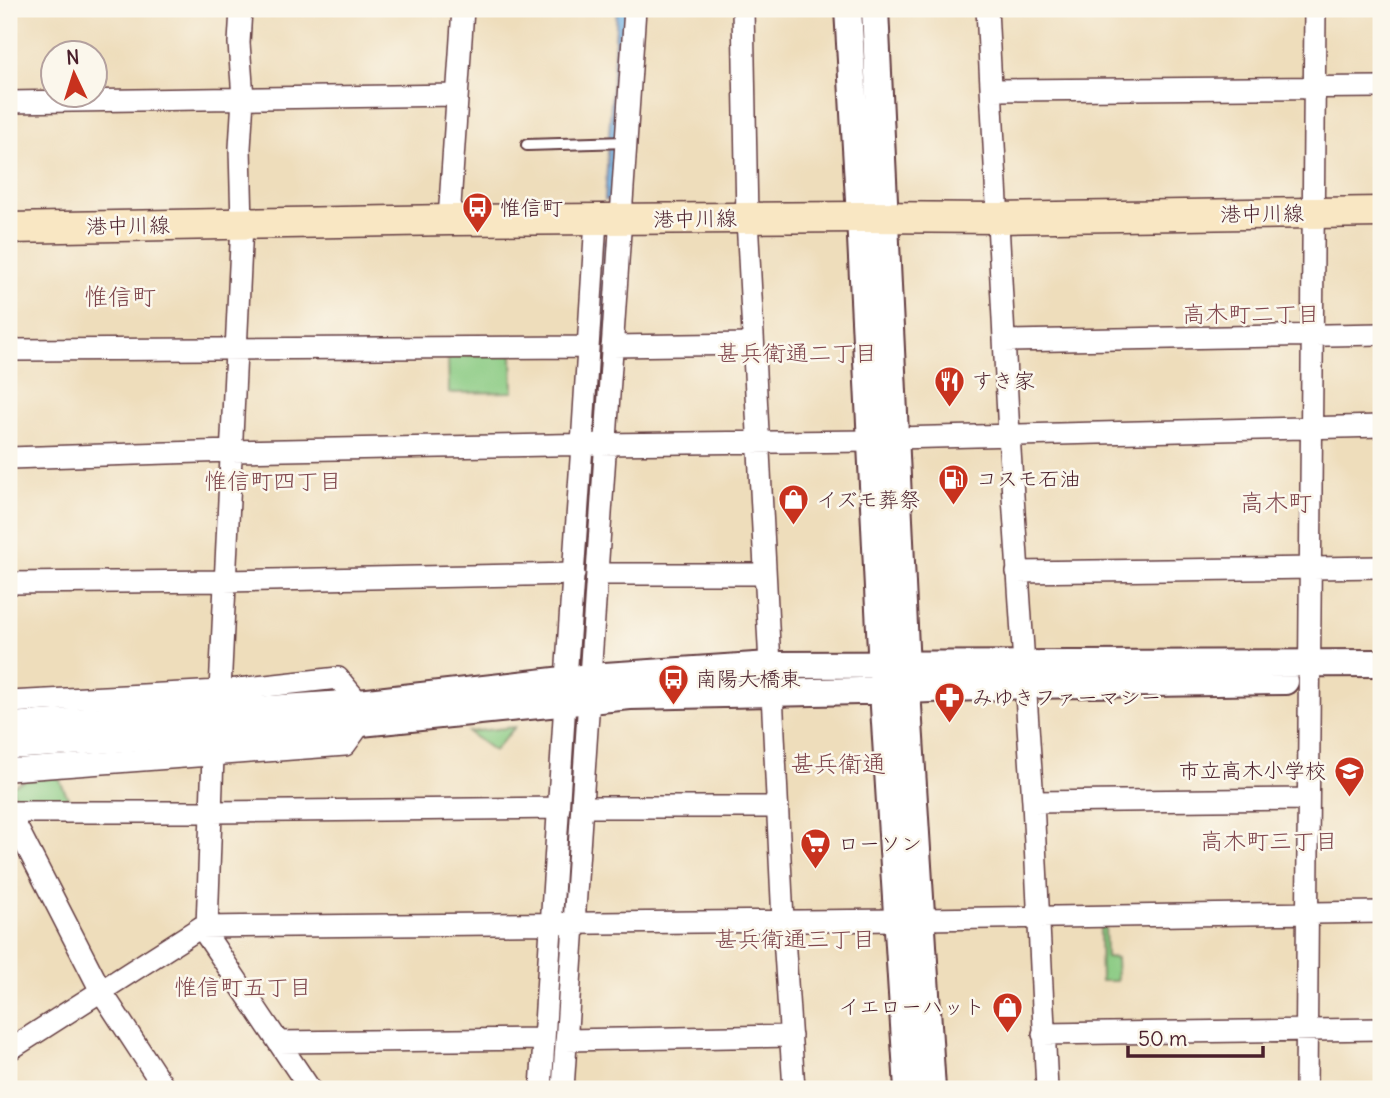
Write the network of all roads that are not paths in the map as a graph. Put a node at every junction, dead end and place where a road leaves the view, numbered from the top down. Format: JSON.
{"nodes":[{"id":1,"x":241,"y":9,"type":"edge"},
{"id":2,"x":463,"y":9,"type":"edge"},
{"id":3,"x":635,"y":9,"type":"edge"},
{"id":4,"x":743,"y":9,"type":"edge"},
{"id":5,"x":848,"y":9,"type":"edge"},
{"id":6,"x":875,"y":9,"type":"edge"},
{"id":7,"x":987,"y":9,"type":"edge"},
{"id":8,"x":1315,"y":9,"type":"edge"},
{"id":9,"x":1381,"y":87,"type":"edge"},
{"id":10,"x":1314,"y":88,"type":"junction"},
{"id":11,"x":992,"y":90,"type":"junction"},
{"id":12,"x":457,"y":96,"type":"junction"},
{"id":13,"x":243,"y":98,"type":"junction"},
{"id":14,"x":9,"y":102,"type":"edge"},
{"id":15,"x":623,"y":142,"type":"junction"},
{"id":16,"x":527,"y":145,"type":"dead end"},
{"id":17,"x":1381,"y":212,"type":"edge"},
{"id":18,"x":1312,"y":213,"type":"junction"},
{"id":19,"x":872,"y":217,"type":"junction"},
{"id":20,"x":747,"y":218,"type":"junction"},
{"id":21,"x":999,"y":218,"type":"junction"},
{"id":22,"x":449,"y":220,"type":"junction"},
{"id":23,"x":607,"y":220,"type":"junction"},
{"id":24,"x":242,"y":224,"type":"junction"},
{"id":25,"x":9,"y":228,"type":"edge"},
{"id":26,"x":1311,"y":334,"type":"junction"},
{"id":27,"x":1381,"y":334,"type":"edge"},
{"id":28,"x":1004,"y":341,"type":"junction"},
{"id":29,"x":753,"y":344,"type":"junction"},
{"id":30,"x":612,"y":346,"type":"junction"},
{"id":31,"x":589,"y":347,"type":"junction"},
{"id":32,"x":236,"y":348,"type":"junction"},
{"id":33,"x":9,"y":350,"type":"edge"},
{"id":34,"x":1381,"y":426,"type":"edge"},
{"id":35,"x":1311,"y":428,"type":"junction"},
{"id":36,"x":1009,"y":436,"type":"junction"},
{"id":37,"x":883,"y":440,"type":"junction"},
{"id":38,"x":758,"y":441,"type":"junction"},
{"id":39,"x":594,"y":444,"type":"junction"},
{"id":40,"x":231,"y":452,"type":"junction"},
{"id":41,"x":9,"y":458,"type":"edge"},
{"id":42,"x":1381,"y":567,"type":"edge"},
{"id":43,"x":1310,"y":568,"type":"junction"},
{"id":44,"x":1017,"y":572,"type":"junction"},
{"id":45,"x":598,"y":573,"type":"junction"},
{"id":46,"x":574,"y":574,"type":"junction"},
{"id":47,"x":765,"y":574,"type":"junction"},
{"id":48,"x":224,"y":581,"type":"junction"},
{"id":49,"x":9,"y":583,"type":"edge"},
{"id":50,"x":1381,"y":663,"type":"edge"},
{"id":51,"x":894,"y":664,"type":"junction"},
{"id":52,"x":770,"y":665,"type":"junction"},
{"id":53,"x":1309,"y":672,"type":"junction"},
{"id":54,"x":1025,"y":674,"type":"junction"},
{"id":55,"x":1381,"y":680,"type":"edge"},
{"id":56,"x":578,"y":689,"type":"junction"},
{"id":57,"x":220,"y":691,"type":"junction"},
{"id":58,"x":895,"y":691,"type":"junction"},
{"id":59,"x":772,"y":693,"type":"junction"},
{"id":60,"x":9,"y":702,"type":"edge"},
{"id":61,"x":360,"y":713,"type":"junction"},
{"id":62,"x":330,"y":715,"type":"junction"},
{"id":63,"x":9,"y":726,"type":"edge"},
{"id":64,"x":9,"y":746,"type":"edge"},
{"id":65,"x":213,"y":756,"type":"junction"},
{"id":66,"x":9,"y":770,"type":"edge"},
{"id":67,"x":1308,"y":799,"type":"junction"},
{"id":68,"x":1032,"y":802,"type":"junction"},
{"id":69,"x":582,"y":807,"type":"junction"},
{"id":70,"x":778,"y":807,"type":"junction"},
{"id":71,"x":559,"y":808,"type":"junction"},
{"id":72,"x":9,"y":812,"type":"edge"},
{"id":73,"x":212,"y":812,"type":"junction"},
{"id":74,"x":1381,"y":912,"type":"edge"},
{"id":75,"x":1307,"y":913,"type":"junction"},
{"id":76,"x":1038,"y":918,"type":"junction"},
{"id":77,"x":910,"y":920,"type":"junction"},
{"id":78,"x":783,"y":921,"type":"junction"},
{"id":79,"x":563,"y":922,"type":"junction"},
{"id":80,"x":204,"y":927,"type":"junction"},
{"id":81,"x":100,"y":990,"type":"junction"},
{"id":82,"x":1381,"y":1029,"type":"edge"},
{"id":83,"x":1306,"y":1030,"type":"junction"},
{"id":84,"x":1043,"y":1034,"type":"junction"},
{"id":85,"x":791,"y":1036,"type":"junction"},
{"id":86,"x":544,"y":1039,"type":"junction"},
{"id":87,"x":566,"y":1040,"type":"junction"},
{"id":88,"x":279,"y":1042,"type":"junction"},
{"id":89,"x":9,"y":1051,"type":"edge"},
{"id":90,"x":165,"y":1089,"type":"edge"},
{"id":91,"x":310,"y":1089,"type":"edge"},
{"id":92,"x":541,"y":1089,"type":"edge"},
{"id":93,"x":563,"y":1089,"type":"edge"},
{"id":94,"x":794,"y":1089,"type":"edge"},
{"id":95,"x":908,"y":1089,"type":"edge"},
{"id":96,"x":932,"y":1089,"type":"edge"},
{"id":97,"x":1046,"y":1089,"type":"edge"},
{"id":98,"x":1306,"y":1089,"type":"edge"}],
"edges":[{"from":1,"to":13,"type":"street"},
{"from":2,"to":12,"type":"street"},
{"from":3,"to":15,"type":"street"},
{"from":4,"to":20,"type":"street"},
{"from":5,"to":19,"type":"street"},
{"from":6,"to":19,"type":"street"},
{"from":7,"to":11,"type":"street"},
{"from":8,"to":10,"type":"street"},
{"from":9,"to":10,"type":"street"},
{"from":10,"to":11,"type":"street"},
{"from":10,"to":18,"type":"street"},
{"from":11,"to":21,"type":"street"},
{"from":12,"to":13,"type":"street"},
{"from":12,"to":22,"type":"street"},
{"from":13,"to":14,"type":"street"},
{"from":13,"to":24,"type":"street"},
{"from":15,"to":16,"type":"lane"},
{"from":15,"to":23,"type":"street"},
{"from":17,"to":18,"type":"main road","name":"港中川線"},
{"from":18,"to":21,"type":"main road","name":"港中川線"},
{"from":18,"to":26,"type":"street"},
{"from":19,"to":20,"type":"main road","name":"港中川線"},
{"from":19,"to":21,"type":"main road","name":"港中川線"},
{"from":19,"to":37,"type":"street"},
{"from":20,"to":23,"type":"main road","name":"港中川線"},
{"from":20,"to":29,"type":"street"},
{"from":21,"to":28,"type":"street"},
{"from":22,"to":23,"type":"main road","name":"港中川線"},
{"from":22,"to":24,"type":"main road","name":"港中川線"},
{"from":23,"to":30,"type":"street"},
{"from":23,"to":31,"type":"street"},
{"from":24,"to":25,"type":"main road","name":"港中川線"},
{"from":24,"to":32,"type":"street"},
{"from":26,"to":27,"type":"street"},
{"from":26,"to":28,"type":"street"},
{"from":26,"to":35,"type":"street"},
{"from":28,"to":36,"type":"street"},
{"from":29,"to":30,"type":"street"},
{"from":29,"to":38,"type":"street"},
{"from":30,"to":39,"type":"street"},
{"from":31,"to":32,"type":"street"},
{"from":31,"to":39,"type":"street"},
{"from":32,"to":33,"type":"street"},
{"from":32,"to":40,"type":"street"},
{"from":34,"to":35,"type":"street"},
{"from":35,"to":36,"type":"street"},
{"from":35,"to":43,"type":"street"},
{"from":36,"to":37,"type":"street"},
{"from":36,"to":44,"type":"street"},
{"from":37,"to":38,"type":"street"},
{"from":37,"to":51,"type":"street"},
{"from":38,"to":39,"type":"street"},
{"from":38,"to":47,"type":"street"},
{"from":39,"to":40,"type":"street"},
{"from":39,"to":45,"type":"street"},
{"from":39,"to":46,"type":"street"},
{"from":40,"to":41,"type":"street"},
{"from":40,"to":48,"type":"street"},
{"from":42,"to":43,"type":"street"},
{"from":43,"to":44,"type":"street"},
{"from":43,"to":53,"type":"street"},
{"from":44,"to":54,"type":"street"},
{"from":45,"to":47,"type":"street"},
{"from":45,"to":56,"type":"street"},
{"from":46,"to":48,"type":"street"},
{"from":46,"to":56,"type":"street"},
{"from":47,"to":52,"type":"street"},
{"from":48,"to":49,"type":"street"},
{"from":48,"to":57,"type":"street"},
{"from":50,"to":53,"type":"street"},
{"from":51,"to":52,"type":"street"},
{"from":51,"to":54,"type":"street"},
{"from":51,"to":58,"type":"street"},
{"from":52,"to":56,"type":"street"},
{"from":53,"to":54,"type":"street"},
{"from":53,"to":55,"type":"street"},
{"from":53,"to":67,"type":"street"},
{"from":54,"to":58,"type":"street"},
{"from":54,"to":68,"type":"street"},
{"from":56,"to":59,"type":"street"},
{"from":56,"to":61,"type":"street"},
{"from":56,"to":69,"type":"street"},
{"from":56,"to":71,"type":"street"},
{"from":57,"to":60,"type":"street"},
{"from":57,"to":61,"type":"street"},
{"from":58,"to":59,"type":"street"},
{"from":58,"to":77,"type":"street"},
{"from":59,"to":70,"type":"street"},
{"from":61,"to":62,"type":"street"},
{"from":61,"to":65,"type":"street"},
{"from":62,"to":63,"type":"street"},
{"from":62,"to":64,"type":"street"},
{"from":65,"to":66,"type":"street"},
{"from":65,"to":73,"type":"street"},
{"from":67,"to":68,"type":"street"},
{"from":67,"to":75,"type":"street"},
{"from":68,"to":76,"type":"street"},
{"from":69,"to":70,"type":"street"},
{"from":69,"to":79,"type":"street"},
{"from":70,"to":78,"type":"street"},
{"from":71,"to":73,"type":"street"},
{"from":71,"to":79,"type":"street"},
{"from":72,"to":73,"type":"street"},
{"from":72,"to":81,"type":"street"},
{"from":73,"to":80,"type":"street"},
{"from":74,"to":75,"type":"street"},
{"from":75,"to":76,"type":"street"},
{"from":75,"to":83,"type":"street"},
{"from":76,"to":77,"type":"street"},
{"from":76,"to":84,"type":"street"},
{"from":77,"to":78,"type":"street"},
{"from":77,"to":95,"type":"street"},
{"from":77,"to":96,"type":"street"},
{"from":78,"to":79,"type":"street"},
{"from":78,"to":85,"type":"street"},
{"from":79,"to":80,"type":"street"},
{"from":79,"to":86,"type":"street"},
{"from":79,"to":87,"type":"street"},
{"from":80,"to":81,"type":"street"},
{"from":80,"to":88,"type":"street"},
{"from":81,"to":89,"type":"street"},
{"from":81,"to":90,"type":"street"},
{"from":82,"to":83,"type":"street"},
{"from":83,"to":84,"type":"street"},
{"from":83,"to":98,"type":"street"},
{"from":84,"to":97,"type":"street"},
{"from":85,"to":87,"type":"street"},
{"from":85,"to":94,"type":"street"},
{"from":86,"to":88,"type":"street"},
{"from":86,"to":92,"type":"street"},
{"from":87,"to":93,"type":"street"},
{"from":88,"to":91,"type":"street"}]}
